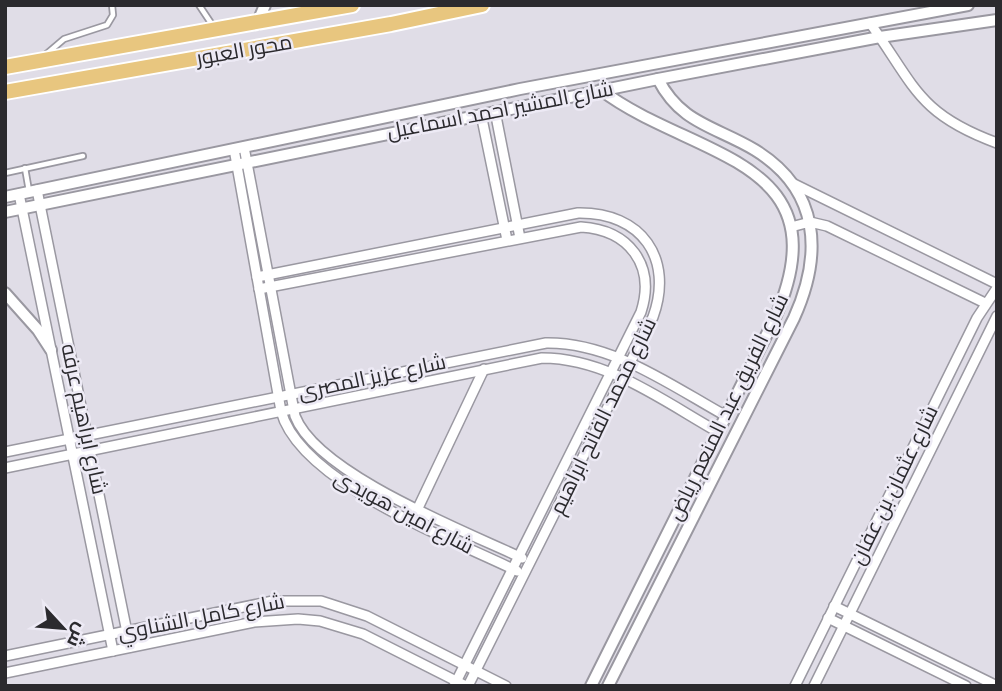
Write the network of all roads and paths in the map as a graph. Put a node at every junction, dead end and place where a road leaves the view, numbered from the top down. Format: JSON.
{"nodes":[{"id":1,"x":112,"y":5,"type":"edge"},
{"id":2,"x":199,"y":5,"type":"edge"},
{"id":3,"x":265,"y":5,"type":"edge"},
{"id":4,"x":352,"y":5,"type":"edge"},
{"id":5,"x":482,"y":5,"type":"edge"},
{"id":6,"x":968,"y":5,"type":"edge"},
{"id":7,"x":332,"y":7,"type":"edge"},
{"id":8,"x":997,"y":20,"type":"edge"},
{"id":9,"x":870,"y":23,"type":"junction"},
{"id":10,"x":257,"y":24,"type":"junction"},
{"id":11,"x":219,"y":32,"type":"junction"},
{"id":12,"x":880,"y":37,"type":"junction"},
{"id":13,"x":41,"y":61,"type":"junction"},
{"id":14,"x":5,"y":67,"type":"edge"},
{"id":15,"x":658,"y":79,"type":"junction"},
{"id":16,"x":601,"y":90,"type":"junction"},
{"id":17,"x":5,"y":92,"type":"edge"},
{"id":18,"x":495,"y":111,"type":"junction"},
{"id":19,"x":481,"y":114,"type":"junction"},
{"id":20,"x":997,"y":143,"type":"edge"},
{"id":21,"x":239,"y":148,"type":"junction"},
{"id":22,"x":83,"y":156,"type":"dead end"},
{"id":23,"x":242,"y":163,"type":"junction"},
{"id":24,"x":773,"y":163,"type":"junction"},
{"id":25,"x":506,"y":165,"type":"junction"},
{"id":26,"x":492,"y":168,"type":"junction"},
{"id":27,"x":25,"y":169,"type":"junction"},
{"id":28,"x":5,"y":173,"type":"edge"},
{"id":29,"x":760,"y":177,"type":"junction"},
{"id":30,"x":792,"y":183,"type":"junction"},
{"id":31,"x":29,"y":192,"type":"junction"},
{"id":32,"x":5,"y":197,"type":"edge"},
{"id":33,"x":40,"y":205,"type":"junction"},
{"id":34,"x":22,"y":208,"type":"junction"},
{"id":35,"x":5,"y":212,"type":"edge"},
{"id":36,"x":810,"y":222,"type":"junction"},
{"id":37,"x":518,"y":224,"type":"junction"},
{"id":38,"x":504,"y":227,"type":"junction"},
{"id":39,"x":791,"y":228,"type":"junction"},
{"id":40,"x":520,"y":238,"type":"junction"},
{"id":41,"x":507,"y":240,"type":"junction"},
{"id":42,"x":314,"y":266,"type":"junction"},
{"id":43,"x":269,"y":275,"type":"junction"},
{"id":44,"x":257,"y":278,"type":"junction"},
{"id":45,"x":316,"y":278,"type":"junction"},
{"id":46,"x":997,"y":286,"type":"edge"},
{"id":47,"x":271,"y":287,"type":"junction"},
{"id":48,"x":259,"y":289,"type":"junction"},
{"id":49,"x":5,"y":293,"type":"edge"},
{"id":50,"x":985,"y":303,"type":"junction"},
{"id":51,"x":997,"y":316,"type":"edge"},
{"id":52,"x":284,"y":348,"type":"junction"},
{"id":53,"x":51,"y":350,"type":"junction"},
{"id":54,"x":270,"y":350,"type":"junction"},
{"id":55,"x":618,"y":357,"type":"junction"},
{"id":56,"x":630,"y":363,"type":"junction"},
{"id":57,"x":484,"y":369,"type":"junction"},
{"id":58,"x":611,"y":372,"type":"junction"},
{"id":59,"x":622,"y":378,"type":"junction"},
{"id":60,"x":291,"y":393,"type":"junction"},
{"id":61,"x":279,"y":396,"type":"junction"},
{"id":62,"x":294,"y":409,"type":"junction"},
{"id":63,"x":281,"y":411,"type":"junction"},
{"id":64,"x":726,"y":416,"type":"junction"},
{"id":65,"x":718,"y":432,"type":"junction"},
{"id":66,"x":87,"y":436,"type":"junction"},
{"id":67,"x":70,"y":439,"type":"junction"},
{"id":68,"x":90,"y":451,"type":"junction"},
{"id":69,"x":5,"y":452,"type":"edge"},
{"id":70,"x":73,"y":454,"type":"junction"},
{"id":71,"x":5,"y":468,"type":"edge"},
{"id":72,"x":418,"y":508,"type":"junction"},
{"id":73,"x":519,"y":556,"type":"junction"},
{"id":74,"x":530,"y":562,"type":"junction"},
{"id":75,"x":512,"y":569,"type":"junction"},
{"id":76,"x":524,"y":575,"type":"junction"},
{"id":77,"x":834,"y":606,"type":"junction"},
{"id":78,"x":849,"y":614,"type":"junction"},
{"id":79,"x":828,"y":618,"type":"junction"},
{"id":80,"x":844,"y":625,"type":"junction"},
{"id":81,"x":127,"y":631,"type":"junction"},
{"id":82,"x":110,"y":634,"type":"junction"},
{"id":83,"x":130,"y":647,"type":"junction"},
{"id":84,"x":113,"y":651,"type":"junction"},
{"id":85,"x":6,"y":654,"type":"edge"},
{"id":86,"x":464,"y":665,"type":"junction"},
{"id":87,"x":961,"y":668,"type":"junction"},
{"id":88,"x":476,"y":671,"type":"junction"},
{"id":89,"x":8,"y":673,"type":"edge"},
{"id":90,"x":971,"y":673,"type":"junction"},
{"id":91,"x":954,"y":683,"type":"edge"},
{"id":92,"x":461,"y":685,"type":"edge"},
{"id":93,"x":506,"y":686,"type":"edge"},
{"id":94,"x":590,"y":686,"type":"edge"},
{"id":95,"x":608,"y":686,"type":"edge"},
{"id":96,"x":794,"y":686,"type":"edge"},
{"id":97,"x":814,"y":686,"type":"edge"},
{"id":98,"x":966,"y":686,"type":"edge"},
{"id":99,"x":997,"y":686,"type":"edge"}],
"edges":[{"from":1,"to":13,"type":"lane"},
{"from":2,"to":11,"type":"lane"},
{"from":3,"to":10,"type":"street"},
{"from":4,"to":7,"type":"highway","name":"محور العبور"},
{"from":5,"to":17,"type":"highway","name":"محور العبور"},
{"from":6,"to":9,"type":"street","name":"شارع المشير احمد اسماعيل"},
{"from":7,"to":10,"type":"highway","name":"محور العبور"},
{"from":8,"to":12,"type":"street","name":"شارع المشير احمد اسماعيل"},
{"from":9,"to":12,"type":"street"},
{"from":9,"to":21,"type":"street","name":"شارع المشير احمد اسماعيل"},
{"from":10,"to":11,"type":"highway","name":"محور العبور"},
{"from":11,"to":13,"type":"highway","name":"محور العبور"},
{"from":12,"to":15,"type":"street","name":"شارع المشير احمد اسماعيل"},
{"from":12,"to":20,"type":"street"},
{"from":13,"to":14,"type":"highway","name":"محور العبور"},
{"from":15,"to":16,"type":"street","name":"شارع المشير احمد اسماعيل"},
{"from":15,"to":24,"type":"street","name":"شارع الفريق عبد المنعم رياض"},
{"from":16,"to":18,"type":"street","name":"شارع المشير احمد اسماعيل"},
{"from":16,"to":29,"type":"street","name":"شارع الفريق عبد المنعم رياض"},
{"from":18,"to":19,"type":"street","name":"شارع المشير احمد اسماعيل"},
{"from":18,"to":25,"type":"street"},
{"from":19,"to":23,"type":"street","name":"شارع المشير احمد اسماعيل"},
{"from":19,"to":26,"type":"street"},
{"from":21,"to":23,"type":"street","name":"شارع امين هويدى"},
{"from":21,"to":31,"type":"street","name":"شارع المشير احمد اسماعيل"},
{"from":22,"to":27,"type":"lane"},
{"from":23,"to":33,"type":"street","name":"شارع المشير احمد اسماعيل"},
{"from":23,"to":43,"type":"street","name":"شارع امين هويدى"},
{"from":23,"to":44,"type":"street","name":"شارع امين هويدى"},
{"from":24,"to":29,"type":"street"},
{"from":24,"to":30,"type":"street","name":"شارع الفريق عبد المنعم رياض"},
{"from":25,"to":26,"type":"street"},
{"from":25,"to":37,"type":"street"},
{"from":26,"to":38,"type":"street"},
{"from":27,"to":28,"type":"lane"},
{"from":27,"to":31,"type":"lane"},
{"from":29,"to":39,"type":"street","name":"شارع الفريق عبد المنعم رياض"},
{"from":30,"to":36,"type":"street","name":"شارع الفريق عبد المنعم رياض"},
{"from":30,"to":46,"type":"street"},
{"from":31,"to":32,"type":"street","name":"شارع المشير احمد اسماعيل"},
{"from":31,"to":33,"type":"street","name":"شارع ابراهيم عرفه"},
{"from":31,"to":34,"type":"street","name":"شارع ابراهيم عرفه"},
{"from":33,"to":34,"type":"street","name":"شارع المشير احمد اسماعيل"},
{"from":33,"to":66,"type":"street","name":"شارع ابراهيم عرفه"},
{"from":34,"to":35,"type":"street","name":"شارع المشير احمد اسماعيل"},
{"from":34,"to":53,"type":"street","name":"شارع ابراهيم عرفه"},
{"from":36,"to":39,"type":"street"},
{"from":36,"to":50,"type":"street"},
{"from":36,"to":95,"type":"street","name":"شارع الفريق عبد المنعم رياض"},
{"from":37,"to":38,"type":"street","name":"شارع محمد الفاتح ابراهيم"},
{"from":37,"to":40,"type":"street"},
{"from":37,"to":56,"type":"street","name":"شارع محمد الفاتح ابراهيم"},
{"from":38,"to":41,"type":"street"},
{"from":38,"to":42,"type":"street","name":"شارع محمد الفاتح ابراهيم"},
{"from":39,"to":64,"type":"street","name":"شارع الفريق عبد المنعم رياض"},
{"from":40,"to":41,"type":"street","name":"شارع محمد الفاتح ابراهيم"},
{"from":40,"to":55,"type":"street","name":"شارع محمد الفاتح ابراهيم"},
{"from":41,"to":45,"type":"street","name":"شارع محمد الفاتح ابراهيم"},
{"from":42,"to":43,"type":"street","name":"شارع محمد الفاتح ابراهيم"},
{"from":42,"to":45,"type":"street"},
{"from":43,"to":44,"type":"street","name":"شارع محمد الفاتح ابراهيم"},
{"from":43,"to":47,"type":"street","name":"شارع امين هويدى"},
{"from":44,"to":48,"type":"street","name":"شارع امين هويدى"},
{"from":45,"to":47,"type":"street","name":"شارع محمد الفاتح ابراهيم"},
{"from":46,"to":50,"type":"street","name":"شارع عثمان بن عفان"},
{"from":47,"to":48,"type":"street","name":"شارع محمد الفاتح ابراهيم"},
{"from":47,"to":52,"type":"street","name":"شارع امين هويدى"},
{"from":48,"to":54,"type":"street","name":"شارع امين هويدى"},
{"from":49,"to":53,"type":"street"},
{"from":50,"to":77,"type":"street","name":"شارع عثمان بن عفان"},
{"from":51,"to":78,"type":"street","name":"شارع عثمان بن عفان"},
{"from":52,"to":54,"type":"street"},
{"from":52,"to":60,"type":"street","name":"شارع امين هويدى"},
{"from":53,"to":67,"type":"street","name":"شارع ابراهيم عرفه"},
{"from":54,"to":61,"type":"street","name":"شارع امين هويدى"},
{"from":55,"to":56,"type":"street","name":"شارع عزيز المصرى"},
{"from":55,"to":58,"type":"street","name":"شارع محمد الفاتح ابراهيم"},
{"from":55,"to":60,"type":"street","name":"شارع عزيز المصرى"},
{"from":56,"to":59,"type":"street","name":"شارع محمد الفاتح ابراهيم"},
{"from":56,"to":64,"type":"street","name":"شارع عزيز المصرى"},
{"from":57,"to":58,"type":"street","name":"شارع عزيز المصرى"},
{"from":57,"to":62,"type":"street","name":"شارع عزيز المصرى"},
{"from":57,"to":72,"type":"street"},
{"from":58,"to":59,"type":"street","name":"شارع عزيز المصرى"},
{"from":58,"to":73,"type":"street","name":"شارع محمد الفاتح ابراهيم"},
{"from":59,"to":65,"type":"street","name":"شارع عزيز المصرى"},
{"from":59,"to":74,"type":"street","name":"شارع محمد الفاتح ابراهيم"},
{"from":60,"to":61,"type":"street","name":"شارع عزيز المصرى"},
{"from":60,"to":62,"type":"street","name":"شارع امين هويدى"},
{"from":61,"to":63,"type":"street","name":"شارع امين هويدى"},
{"from":61,"to":66,"type":"street","name":"شارع عزيز المصرى"},
{"from":62,"to":63,"type":"street","name":"شارع عزيز المصرى"},
{"from":62,"to":72,"type":"street","name":"شارع امين هويدى"},
{"from":63,"to":68,"type":"street","name":"شارع عزيز المصرى"},
{"from":63,"to":75,"type":"street","name":"شارع امين هويدى"},
{"from":64,"to":65,"type":"street","name":"شارع الفريق عبد المنعم رياض"},
{"from":65,"to":94,"type":"street","name":"شارع الفريق عبد المنعم رياض"},
{"from":66,"to":67,"type":"street","name":"شارع عزيز المصرى"},
{"from":66,"to":68,"type":"street","name":"شارع ابراهيم عرفه"},
{"from":67,"to":69,"type":"street","name":"شارع عزيز المصرى"},
{"from":67,"to":70,"type":"street","name":"شارع ابراهيم عرفه"},
{"from":68,"to":70,"type":"street","name":"شارع عزيز المصرى"},
{"from":68,"to":81,"type":"street","name":"شارع ابراهيم عرفه"},
{"from":70,"to":71,"type":"street","name":"شارع عزيز المصرى"},
{"from":70,"to":82,"type":"street","name":"شارع ابراهيم عرفه"},
{"from":72,"to":73,"type":"street","name":"شارع امين هويدى"},
{"from":73,"to":74,"type":"street","name":"شارع امين هويدى"},
{"from":73,"to":75,"type":"street","name":"شارع محمد الفاتح ابراهيم"},
{"from":74,"to":76,"type":"street","name":"شارع محمد الفاتح ابراهيم"},
{"from":75,"to":76,"type":"street","name":"شارع امين هويدى"},
{"from":75,"to":86,"type":"street","name":"شارع محمد الفاتح ابراهيم"},
{"from":76,"to":88,"type":"street","name":"شارع محمد الفاتح ابراهيم"},
{"from":77,"to":78,"type":"street"},
{"from":77,"to":79,"type":"street","name":"شارع عثمان بن عفان"},
{"from":78,"to":80,"type":"street","name":"شارع عثمان بن عفان"},
{"from":78,"to":87,"type":"street"},
{"from":79,"to":80,"type":"street"},
{"from":79,"to":96,"type":"street","name":"شارع عثمان بن عفان"},
{"from":80,"to":91,"type":"street"},
{"from":80,"to":97,"type":"street","name":"شارع عثمان بن عفان"},
{"from":81,"to":82,"type":"street","name":"شارع كامل الشناوي"},
{"from":81,"to":83,"type":"street","name":"شارع ابراهيم عرفه"},
{"from":81,"to":86,"type":"street","name":"شارع كامل الشناوي"},
{"from":82,"to":84,"type":"street","name":"شارع ابراهيم عرفه"},
{"from":82,"to":85,"type":"street","name":"شارع كامل الشناوي"},
{"from":83,"to":84,"type":"street","name":"شارع كامل الشناوي"},
{"from":83,"to":92,"type":"street","name":"شارع كامل الشناوي"},
{"from":84,"to":89,"type":"street","name":"شارع كامل الشناوي"},
{"from":85,"to":89,"type":"street"},
{"from":86,"to":88,"type":"street","name":"شارع كامل الشناوي"},
{"from":86,"to":92,"type":"street","name":"شارع محمد الفاتح ابراهيم"},
{"from":87,"to":90,"type":"street"},
{"from":87,"to":91,"type":"street"},
{"from":88,"to":92,"type":"street","name":"شارع محمد الفاتح ابراهيم"},
{"from":88,"to":93,"type":"street","name":"شارع كامل الشناوي"},
{"from":90,"to":98,"type":"street"},
{"from":90,"to":99,"type":"street"},
{"from":91,"to":98,"type":"street"}]}
